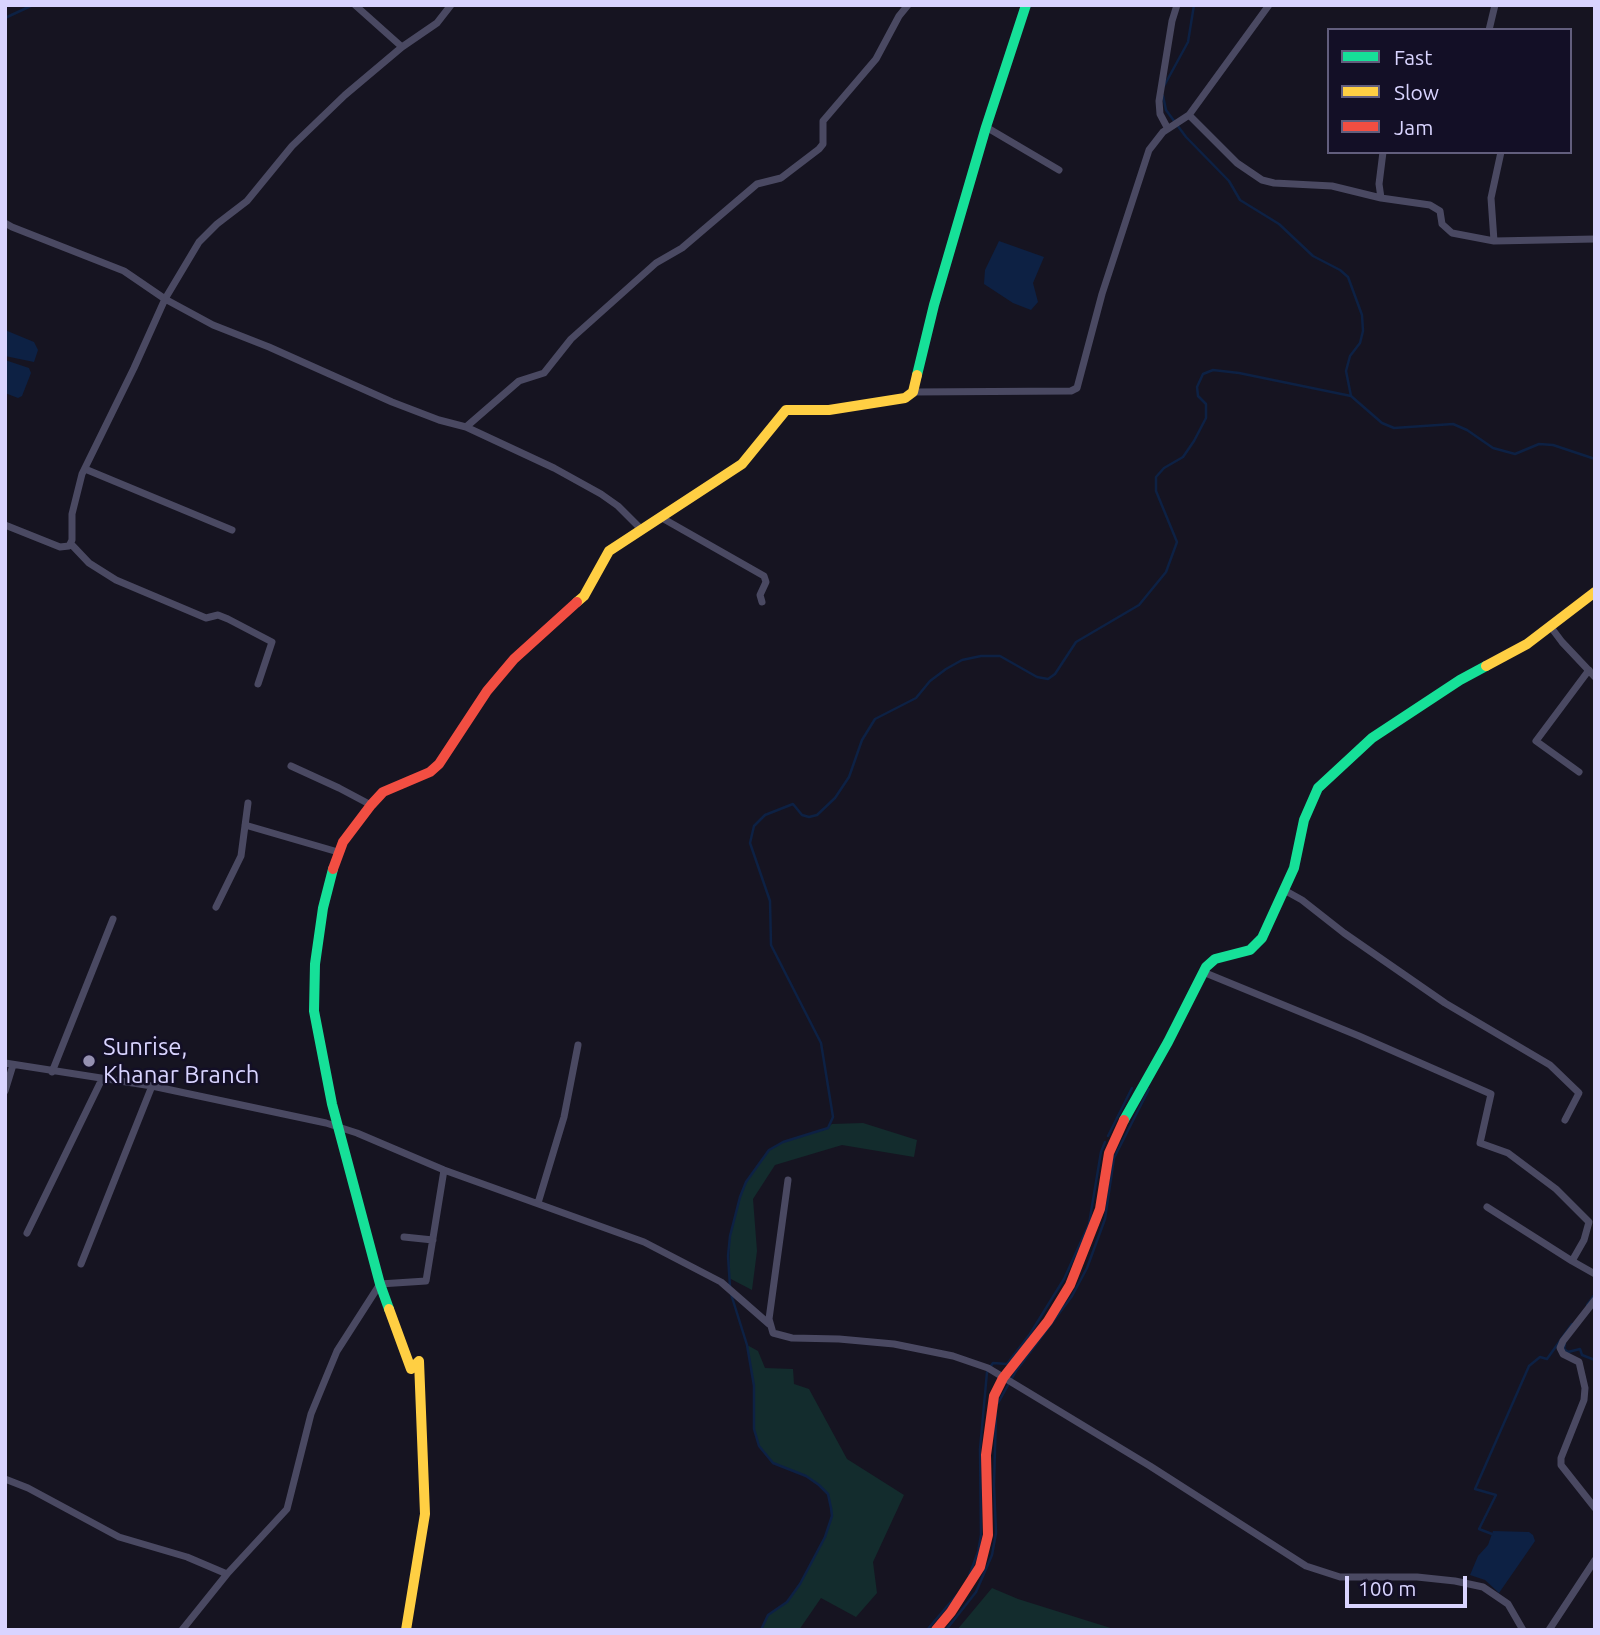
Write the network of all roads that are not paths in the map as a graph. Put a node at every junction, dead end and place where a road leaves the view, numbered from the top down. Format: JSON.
{"nodes":[{"id":1,"x":355,"y":5,"type":"edge"},
{"id":2,"x":451,"y":5,"type":"edge"},
{"id":3,"x":907,"y":5,"type":"edge"},
{"id":4,"x":1026,"y":5,"type":"edge"},
{"id":5,"x":1177,"y":5,"type":"edge"},
{"id":6,"x":1269,"y":5,"type":"edge"},
{"id":7,"x":1495,"y":5,"type":"edge"},
{"id":8,"x":1489,"y":28,"type":"edge"},
{"id":9,"x":402,"y":47,"type":"junction"},
{"id":10,"x":1187,"y":117,"type":"junction"},
{"id":11,"x":986,"y":127,"type":"junction"},
{"id":12,"x":1170,"y":127,"type":"junction"},
{"id":13,"x":1383,"y":154,"type":"edge"},
{"id":14,"x":1501,"y":154,"type":"edge"},
{"id":15,"x":1059,"y":170,"type":"dead end"},
{"id":16,"x":1381,"y":198,"type":"junction"},
{"id":17,"x":5,"y":222,"type":"edge"},
{"id":18,"x":1595,"y":239,"type":"edge"},
{"id":19,"x":1494,"y":241,"type":"junction"},
{"id":20,"x":165,"y":299,"type":"junction"},
{"id":21,"x":913,"y":392,"type":"junction"},
{"id":22,"x":466,"y":427,"type":"junction"},
{"id":23,"x":85,"y":469,"type":"junction"},
{"id":24,"x":662,"y":518,"type":"junction"},
{"id":25,"x":5,"y":525,"type":"edge"},
{"id":26,"x":641,"y":529,"type":"junction"},
{"id":27,"x":232,"y":530,"type":"dead end"},
{"id":28,"x":71,"y":544,"type":"junction"},
{"id":29,"x":1595,"y":592,"type":"edge"},
{"id":30,"x":762,"y":601,"type":"dead end"},
{"id":31,"x":1550,"y":626,"type":"junction"},
{"id":32,"x":1592,"y":673,"type":"edge"},
{"id":33,"x":258,"y":684,"type":"dead end"},
{"id":34,"x":291,"y":766,"type":"dead end"},
{"id":35,"x":1579,"y":772,"type":"dead end"},
{"id":36,"x":248,"y":803,"type":"dead end"},
{"id":37,"x":371,"y":805,"type":"junction"},
{"id":38,"x":245,"y":825,"type":"junction"},
{"id":39,"x":338,"y":852,"type":"junction"},
{"id":40,"x":1284,"y":890,"type":"junction"},
{"id":41,"x":216,"y":907,"type":"dead end"},
{"id":42,"x":113,"y":919,"type":"dead end"},
{"id":43,"x":1203,"y":972,"type":"junction"},
{"id":44,"x":579,"y":1045,"type":"dead end"},
{"id":45,"x":9,"y":1064,"type":"edge"},
{"id":46,"x":52,"y":1072,"type":"junction"},
{"id":47,"x":102,"y":1079,"type":"junction"},
{"id":48,"x":152,"y":1086,"type":"junction"},
{"id":49,"x":5,"y":1091,"type":"edge"},
{"id":50,"x":1564,"y":1119,"type":"dead end"},
{"id":51,"x":338,"y":1127,"type":"junction"},
{"id":52,"x":444,"y":1170,"type":"junction"},
{"id":53,"x":788,"y":1180,"type":"dead end"},
{"id":54,"x":538,"y":1203,"type":"junction"},
{"id":55,"x":1487,"y":1207,"type":"dead end"},
{"id":56,"x":27,"y":1233,"type":"dead end"},
{"id":57,"x":404,"y":1237,"type":"dead end"},
{"id":58,"x":433,"y":1240,"type":"junction"},
{"id":59,"x":1572,"y":1261,"type":"junction"},
{"id":60,"x":81,"y":1264,"type":"dead end"},
{"id":61,"x":1595,"y":1274,"type":"edge"},
{"id":62,"x":380,"y":1284,"type":"junction"},
{"id":63,"x":1595,"y":1300,"type":"edge"},
{"id":64,"x":769,"y":1324,"type":"junction"},
{"id":65,"x":1003,"y":1378,"type":"junction"},
{"id":66,"x":5,"y":1479,"type":"edge"},
{"id":67,"x":1595,"y":1508,"type":"edge"},
{"id":68,"x":1595,"y":1560,"type":"edge"},
{"id":69,"x":226,"y":1574,"type":"junction"},
{"id":70,"x":182,"y":1630,"type":"edge"},
{"id":71,"x":406,"y":1630,"type":"edge"},
{"id":72,"x":936,"y":1630,"type":"edge"},
{"id":73,"x":1522,"y":1630,"type":"edge"},
{"id":74,"x":1549,"y":1630,"type":"edge"}],
"edges":[{"from":1,"to":9,"type":"street"},
{"from":2,"to":9,"type":"street"},
{"from":3,"to":22,"type":"street"},
{"from":4,"to":11,"type":"street"},
{"from":5,"to":12,"type":"street"},
{"from":6,"to":10,"type":"street"},
{"from":7,"to":8,"type":"street"},
{"from":9,"to":20,"type":"street"},
{"from":10,"to":12,"type":"street"},
{"from":10,"to":16,"type":"street"},
{"from":11,"to":15,"type":"street"},
{"from":11,"to":21,"type":"street"},
{"from":12,"to":21,"type":"street"},
{"from":13,"to":16,"type":"street"},
{"from":14,"to":19,"type":"street"},
{"from":16,"to":19,"type":"street"},
{"from":17,"to":20,"type":"street"},
{"from":18,"to":19,"type":"street"},
{"from":20,"to":22,"type":"street"},
{"from":20,"to":23,"type":"street"},
{"from":21,"to":24,"type":"street"},
{"from":22,"to":26,"type":"street"},
{"from":23,"to":27,"type":"street"},
{"from":23,"to":28,"type":"street"},
{"from":24,"to":26,"type":"street"},
{"from":24,"to":30,"type":"street"},
{"from":25,"to":28,"type":"street"},
{"from":26,"to":37,"type":"street"},
{"from":28,"to":33,"type":"street"},
{"from":29,"to":31,"type":"street"},
{"from":31,"to":32,"type":"street"},
{"from":31,"to":40,"type":"street"},
{"from":32,"to":35,"type":"street"},
{"from":34,"to":37,"type":"street"},
{"from":36,"to":38,"type":"street"},
{"from":37,"to":39,"type":"street"},
{"from":38,"to":39,"type":"street"},
{"from":38,"to":41,"type":"street"},
{"from":39,"to":51,"type":"street"},
{"from":40,"to":43,"type":"street"},
{"from":40,"to":50,"type":"street"},
{"from":42,"to":46,"type":"street"},
{"from":43,"to":59,"type":"street"},
{"from":43,"to":65,"type":"street"},
{"from":44,"to":54,"type":"street"},
{"from":45,"to":46,"type":"street"},
{"from":45,"to":49,"type":"street"},
{"from":46,"to":47,"type":"street"},
{"from":47,"to":48,"type":"street"},
{"from":47,"to":56,"type":"street"},
{"from":48,"to":51,"type":"street"},
{"from":48,"to":60,"type":"street"},
{"from":51,"to":52,"type":"street"},
{"from":51,"to":62,"type":"street"},
{"from":52,"to":54,"type":"street"},
{"from":52,"to":58,"type":"street"},
{"from":53,"to":64,"type":"street"},
{"from":54,"to":64,"type":"street"},
{"from":55,"to":59,"type":"street"},
{"from":57,"to":58,"type":"street"},
{"from":58,"to":62,"type":"street"},
{"from":59,"to":61,"type":"street"},
{"from":62,"to":69,"type":"street"},
{"from":62,"to":71,"type":"street"},
{"from":63,"to":67,"type":"street"},
{"from":64,"to":65,"type":"street"},
{"from":65,"to":72,"type":"street"},
{"from":65,"to":73,"type":"street"},
{"from":66,"to":69,"type":"street"},
{"from":68,"to":74,"type":"street"},
{"from":69,"to":70,"type":"street"}]}
